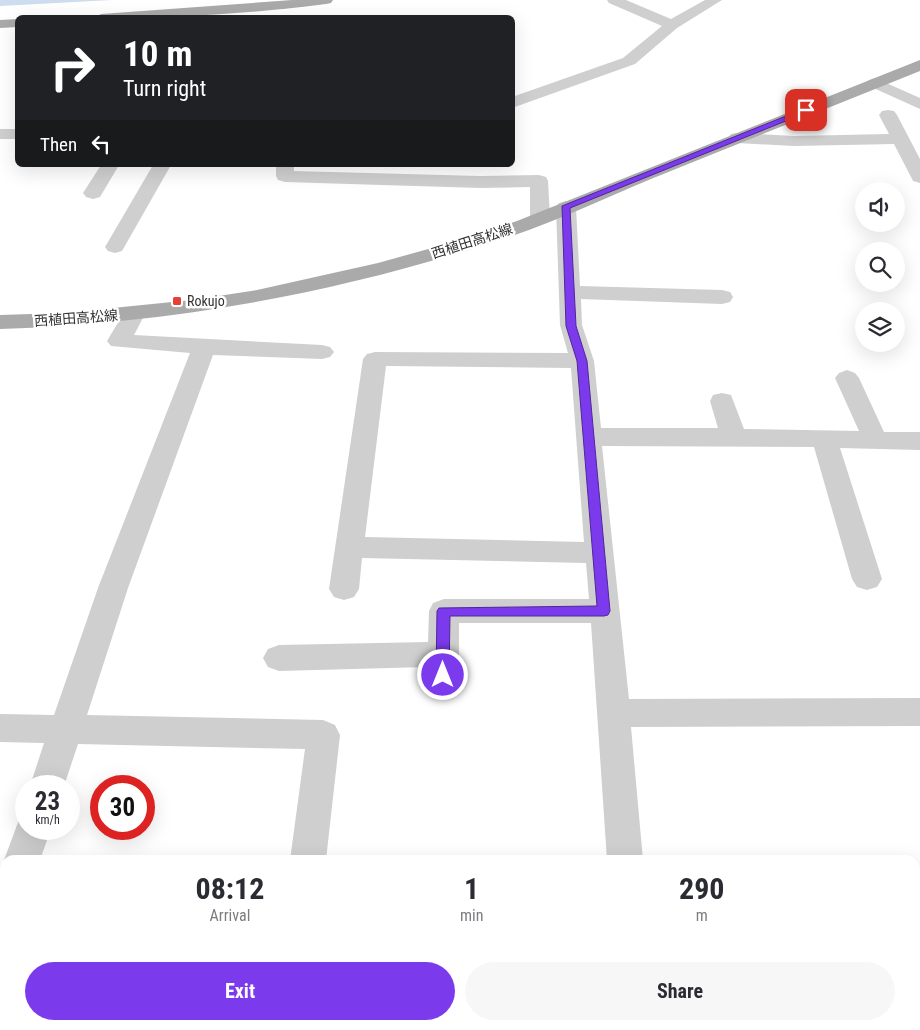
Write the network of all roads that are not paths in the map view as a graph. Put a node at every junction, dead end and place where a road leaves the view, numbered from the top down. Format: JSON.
{"nodes":[{"id":1,"x":326,"y":0,"type":"edge"},
{"id":2,"x":614,"y":0,"type":"edge"},
{"id":3,"x":710,"y":1,"type":"edge"},
{"id":4,"x":146,"y":15,"type":"edge"},
{"id":5,"x":15,"y":23,"type":"edge"},
{"id":6,"x":0,"y":24,"type":"edge"},
{"id":7,"x":672,"y":25,"type":"junction"},
{"id":8,"x":920,"y":65,"type":"edge"},
{"id":9,"x":875,"y":83,"type":"junction"},
{"id":10,"x":515,"y":102,"type":"edge"},
{"id":11,"x":920,"y":104,"type":"edge"},
{"id":12,"x":888,"y":115,"type":"dead end"},
{"id":13,"x":0,"y":134,"type":"edge"},
{"id":14,"x":15,"y":134,"type":"edge"},
{"id":15,"x":737,"y":138,"type":"junction"},
{"id":16,"x":901,"y":139,"type":"junction"},
{"id":17,"x":109,"y":167,"type":"edge"},
{"id":18,"x":161,"y":167,"type":"edge"},
{"id":19,"x":383,"y":172,"type":"edge"},
{"id":20,"x":478,"y":173,"type":"edge"},
{"id":21,"x":283,"y":177,"type":"edge"},
{"id":22,"x":920,"y":177,"type":"edge"},
{"id":23,"x":93,"y":193,"type":"dead end"},
{"id":24,"x":566,"y":206,"type":"junction"},
{"id":25,"x":540,"y":217,"type":"junction"},
{"id":26,"x":115,"y":247,"type":"dead end"},
{"id":27,"x":570,"y":292,"type":"junction"},
{"id":28,"x":722,"y":297,"type":"dead end"},
{"id":29,"x":134,"y":314,"type":"junction"},
{"id":30,"x":0,"y":322,"type":"edge"},
{"id":31,"x":204,"y":347,"type":"junction"},
{"id":32,"x":322,"y":352,"type":"dead end"},
{"id":33,"x":582,"y":361,"type":"junction"},
{"id":34,"x":847,"y":378,"type":"dead end"},
{"id":35,"x":722,"y":401,"type":"dead end"},
{"id":36,"x":589,"y":437,"type":"junction"},
{"id":37,"x":734,"y":437,"type":"junction"},
{"id":38,"x":824,"y":439,"type":"junction"},
{"id":39,"x":876,"y":441,"type":"junction"},
{"id":40,"x":920,"y":441,"type":"edge"},
{"id":41,"x":350,"y":547,"type":"junction"},
{"id":42,"x":599,"y":553,"type":"junction"},
{"id":43,"x":867,"y":579,"type":"dead end"},
{"id":44,"x":344,"y":589,"type":"dead end"},
{"id":45,"x":604,"y":611,"type":"junction"},
{"id":46,"x":279,"y":658,"type":"dead end"},
{"id":47,"x":920,"y":712,"type":"edge"},
{"id":48,"x":615,"y":713,"type":"junction"},
{"id":49,"x":0,"y":728,"type":"edge"},
{"id":50,"x":65,"y":730,"type":"junction"},
{"id":51,"x":51,"y":775,"type":"edge"},
{"id":52,"x":29,"y":840,"type":"edge"},
{"id":53,"x":24,"y":855,"type":"edge"},
{"id":54,"x":309,"y":855,"type":"edge"},
{"id":55,"x":625,"y":855,"type":"edge"}],
"edges":[{"from":1,"to":4,"type":"main road"},
{"from":2,"to":7,"type":"street"},
{"from":3,"to":7,"type":"street"},
{"from":5,"to":6,"type":"main road"},
{"from":7,"to":10,"type":"street"},
{"from":8,"to":9,"type":"main road","name":"西植田高松線"},
{"from":9,"to":11,"type":"street"},
{"from":9,"to":15,"type":"main road","name":"西植田高松線"},
{"from":12,"to":16,"type":"street"},
{"from":13,"to":14,"type":"street"},
{"from":15,"to":16,"type":"street"},
{"from":15,"to":24,"type":"main road","name":"西植田高松線"},
{"from":16,"to":22,"type":"street"},
{"from":17,"to":23,"type":"street"},
{"from":18,"to":26,"type":"street"},
{"from":19,"to":20,"type":"street"},
{"from":19,"to":21,"type":"street"},
{"from":20,"to":25,"type":"street"},
{"from":24,"to":25,"type":"main road","name":"西植田高松線"},
{"from":24,"to":27,"type":"street"},
{"from":25,"to":29,"type":"main road","name":"西植田高松線"},
{"from":27,"to":28,"type":"street"},
{"from":27,"to":33,"type":"street"},
{"from":29,"to":30,"type":"main road","name":"西植田高松線"},
{"from":29,"to":31,"type":"street"},
{"from":31,"to":32,"type":"street"},
{"from":31,"to":50,"type":"street"},
{"from":33,"to":36,"type":"street"},
{"from":33,"to":41,"type":"street"},
{"from":34,"to":39,"type":"street"},
{"from":35,"to":37,"type":"street"},
{"from":36,"to":37,"type":"street"},
{"from":36,"to":42,"type":"street"},
{"from":37,"to":38,"type":"street"},
{"from":38,"to":39,"type":"street"},
{"from":38,"to":43,"type":"street"},
{"from":39,"to":40,"type":"street"},
{"from":41,"to":42,"type":"street"},
{"from":41,"to":44,"type":"street"},
{"from":42,"to":45,"type":"street"},
{"from":45,"to":46,"type":"street"},
{"from":45,"to":48,"type":"street"},
{"from":47,"to":48,"type":"street"},
{"from":48,"to":55,"type":"street"},
{"from":49,"to":50,"type":"street"},
{"from":50,"to":51,"type":"street"},
{"from":50,"to":54,"type":"street"},
{"from":52,"to":53,"type":"street"}]}
